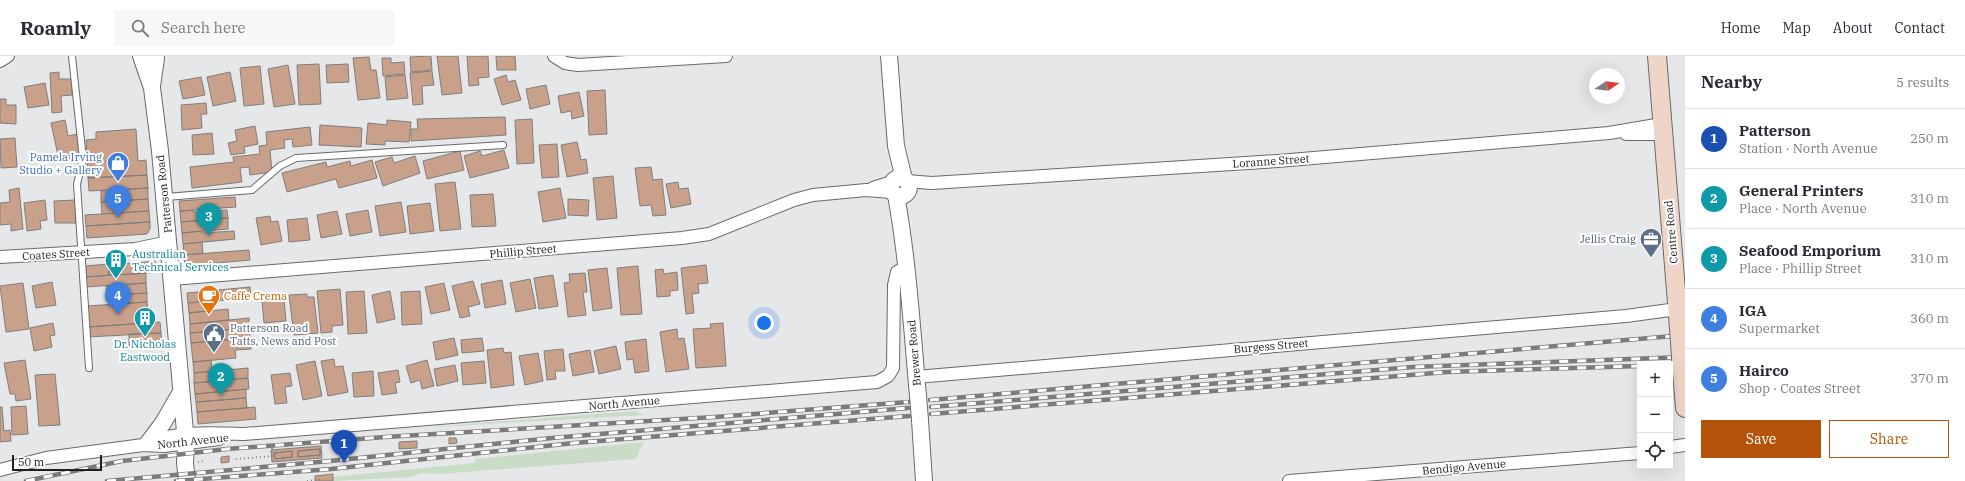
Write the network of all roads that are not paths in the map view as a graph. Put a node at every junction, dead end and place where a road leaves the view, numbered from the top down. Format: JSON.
{"nodes":[{"id":1,"x":72,"y":56,"type":"edge"},
{"id":2,"x":554,"y":56,"type":"edge"},
{"id":3,"x":726,"y":56,"type":"edge"},
{"id":4,"x":889,"y":56,"type":"edge"},
{"id":5,"x":1656,"y":56,"type":"edge"},
{"id":6,"x":149,"y":57,"type":"edge"},
{"id":7,"x":1663,"y":129,"type":"junction"},
{"id":8,"x":503,"y":145,"type":"dead end"},
{"id":9,"x":900,"y":187,"type":"junction"},
{"id":10,"x":166,"y":197,"type":"junction"},
{"id":11,"x":169,"y":246,"type":"junction"},
{"id":12,"x":81,"y":252,"type":"junction"},
{"id":13,"x":0,"y":257,"type":"edge"},
{"id":14,"x":905,"y":267,"type":"junction"},
{"id":15,"x":1680,"y":277,"type":"edge"},
{"id":16,"x":172,"y":279,"type":"junction"},
{"id":17,"x":1678,"y":318,"type":"junction"},
{"id":18,"x":89,"y":368,"type":"dead end"},
{"id":19,"x":916,"y":376,"type":"junction"},
{"id":20,"x":181,"y":392,"type":"junction"},
{"id":21,"x":1685,"y":408,"type":"edge"},
{"id":22,"x":185,"y":439,"type":"junction"},
{"id":23,"x":145,"y":444,"type":"junction"},
{"id":24,"x":1673,"y":446,"type":"edge"},
{"id":25,"x":1685,"y":446,"type":"edge"},
{"id":26,"x":1637,"y":453,"type":"edge"},
{"id":27,"x":1673,"y":454,"type":"edge"},
{"id":28,"x":1685,"y":454,"type":"edge"},
{"id":29,"x":0,"y":470,"type":"edge"},
{"id":30,"x":187,"y":481,"type":"edge"},
{"id":31,"x":194,"y":481,"type":"edge"},
{"id":32,"x":924,"y":481,"type":"edge"},
{"id":33,"x":1289,"y":481,"type":"edge"}],
"edges":[{"from":1,"to":12,"type":"lane"},
{"from":2,"to":3,"type":"street"},
{"from":4,"to":9,"type":"street","name":"Brewer Road"},
{"from":5,"to":7,"type":"main road","name":"Centre Road"},
{"from":6,"to":10,"type":"street","name":"Patterson Road"},
{"from":7,"to":9,"type":"street","name":"Loranne Street"},
{"from":7,"to":15,"type":"main road","name":"Centre Road"},
{"from":8,"to":10,"type":"lane"},
{"from":9,"to":14,"type":"street","name":"Brewer Road"},
{"from":9,"to":16,"type":"street","name":"Phillip Street"},
{"from":10,"to":11,"type":"street","name":"Patterson Road"},
{"from":11,"to":12,"type":"street","name":"Coates Street"},
{"from":11,"to":16,"type":"street","name":"Patterson Road"},
{"from":12,"to":13,"type":"street","name":"Coates Street"},
{"from":12,"to":18,"type":"lane"},
{"from":14,"to":19,"type":"street","name":"Brewer Road"},
{"from":14,"to":22,"type":"street","name":"North Avenue"},
{"from":15,"to":17,"type":"main road","name":"Centre Road"},
{"from":16,"to":20,"type":"street","name":"Patterson Road"},
{"from":17,"to":19,"type":"street","name":"Burgess Street"},
{"from":17,"to":21,"type":"main road","name":"Centre Road","bridge":true},
{"from":19,"to":32,"type":"street","name":"Brewer Road","bridge":true},
{"from":20,"to":22,"type":"street","name":"Patterson Road"},
{"from":20,"to":23,"type":"street"},
{"from":22,"to":23,"type":"street","name":"North Avenue"},
{"from":22,"to":30,"type":"street","name":"Patterson Road"},
{"from":22,"to":31,"type":"street","name":"Patterson Road"},
{"from":23,"to":29,"type":"street","name":"North Avenue"},
{"from":24,"to":25,"type":"street"},
{"from":26,"to":33,"type":"street","name":"Bendigo Avenue"},
{"from":27,"to":28,"type":"street"}]}
